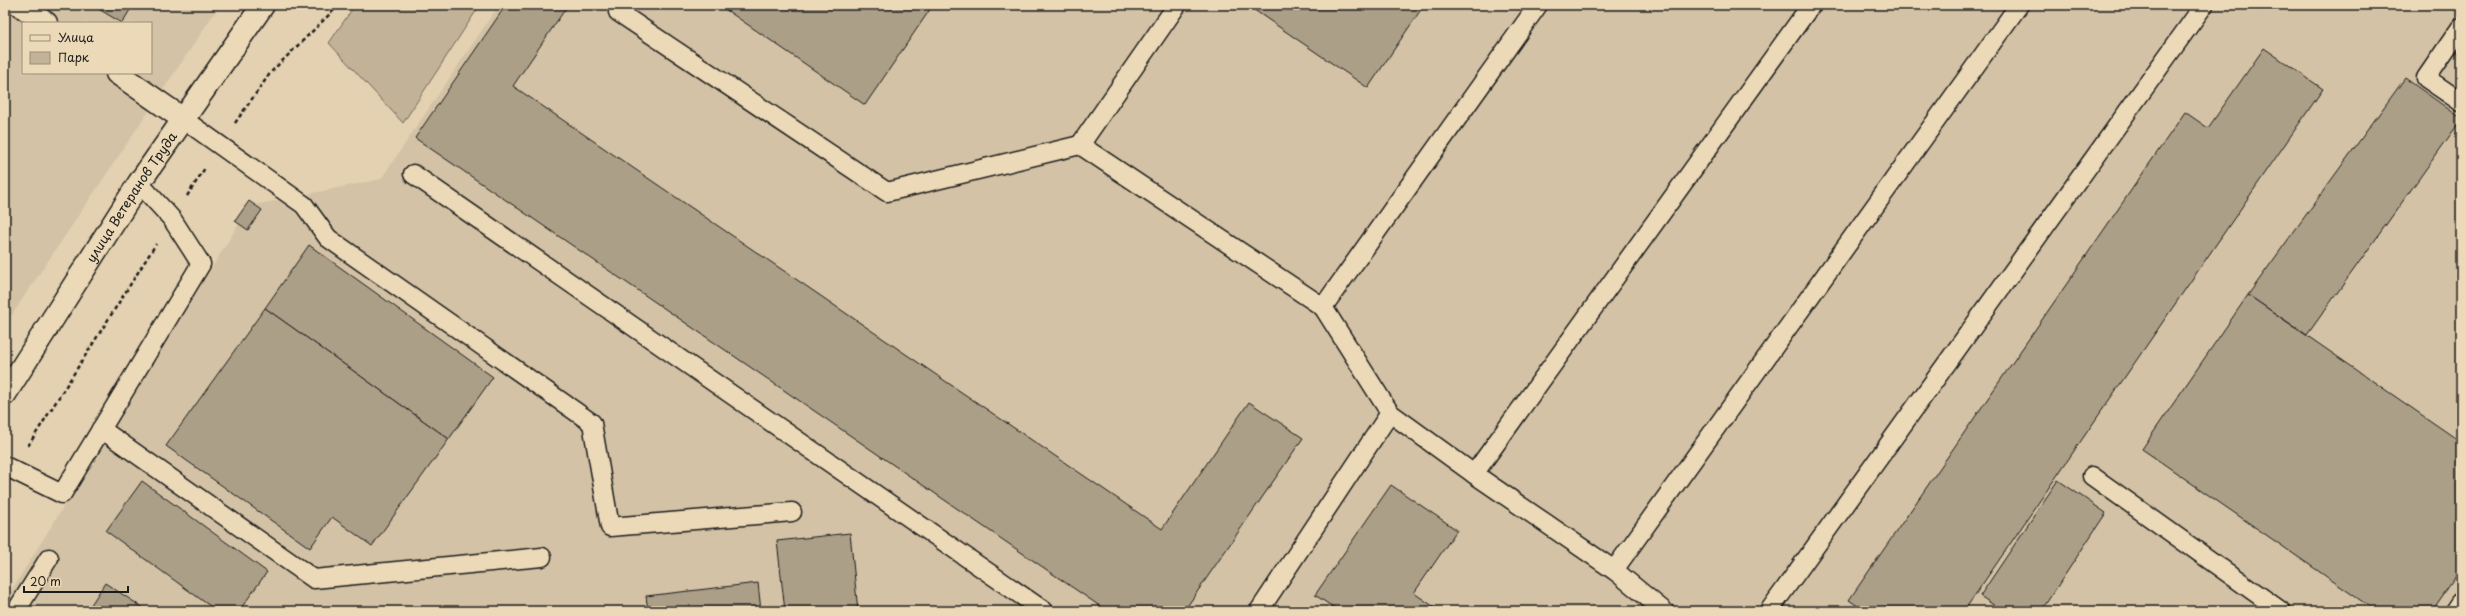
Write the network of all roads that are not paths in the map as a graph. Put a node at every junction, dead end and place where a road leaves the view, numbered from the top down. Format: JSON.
{"nodes":[{"id":1,"x":20,"y":5,"type":"edge"},
{"id":2,"x":263,"y":5,"type":"edge"},
{"id":3,"x":1177,"y":5,"type":"edge"},
{"id":4,"x":1538,"y":5,"type":"edge"},
{"id":5,"x":1811,"y":5,"type":"edge"},
{"id":6,"x":2019,"y":5,"type":"edge"},
{"id":7,"x":2204,"y":5,"type":"edge"},
{"id":8,"x":618,"y":12,"type":"dead end"},
{"id":9,"x":45,"y":22,"type":"edge"},
{"id":10,"x":2461,"y":27,"type":"edge"},
{"id":11,"x":118,"y":74,"type":"edge"},
{"id":12,"x":2461,"y":102,"type":"edge"},
{"id":13,"x":183,"y":119,"type":"junction"},
{"id":14,"x":1080,"y":146,"type":"junction"},
{"id":15,"x":413,"y":174,"type":"dead end"},
{"id":16,"x":139,"y":183,"type":"junction"},
{"id":17,"x":1323,"y":307,"type":"junction"},
{"id":18,"x":6,"y":390,"type":"edge"},
{"id":19,"x":1390,"y":413,"type":"junction"},
{"id":20,"x":101,"y":429,"type":"junction"},
{"id":21,"x":5,"y":466,"type":"edge"},
{"id":22,"x":1474,"y":474,"type":"junction"},
{"id":23,"x":2092,"y":476,"type":"dead end"},
{"id":24,"x":792,"y":512,"type":"dead end"},
{"id":25,"x":542,"y":557,"type":"dead end"},
{"id":26,"x":49,"y":558,"type":"dead end"},
{"id":27,"x":1614,"y":570,"type":"junction"},
{"id":28,"x":2461,"y":602,"type":"edge"},
{"id":29,"x":16,"y":611,"type":"edge"},
{"id":30,"x":1044,"y":611,"type":"edge"},
{"id":31,"x":1259,"y":611,"type":"edge"},
{"id":32,"x":1664,"y":611,"type":"edge"},
{"id":33,"x":1769,"y":611,"type":"edge"},
{"id":34,"x":2281,"y":611,"type":"edge"},
{"id":35,"x":2455,"y":611,"type":"edge"}],
"edges":[{"from":1,"to":9,"type":"main road"},
{"from":2,"to":13,"type":"main road","name":"улица Ветеранов Труда"},
{"from":3,"to":14,"type":"lane"},
{"from":4,"to":17,"type":"lane"},
{"from":5,"to":22,"type":"lane"},
{"from":6,"to":27,"type":"lane"},
{"from":7,"to":33,"type":"lane"},
{"from":8,"to":14,"type":"lane"},
{"from":10,"to":12,"type":"lane"},
{"from":11,"to":13,"type":"main road"},
{"from":13,"to":16,"type":"main road","name":"улица Ветеранов Труда"},
{"from":13,"to":24,"type":"lane"},
{"from":14,"to":17,"type":"lane"},
{"from":15,"to":30,"type":"lane"},
{"from":16,"to":18,"type":"main road","name":"улица Ветеранов Труда"},
{"from":16,"to":20,"type":"lane"},
{"from":17,"to":19,"type":"lane"},
{"from":19,"to":22,"type":"lane"},
{"from":19,"to":31,"type":"lane"},
{"from":20,"to":21,"type":"lane"},
{"from":20,"to":25,"type":"lane"},
{"from":22,"to":27,"type":"lane"},
{"from":23,"to":34,"type":"lane"},
{"from":26,"to":29,"type":"lane"},
{"from":27,"to":32,"type":"lane"},
{"from":28,"to":35,"type":"lane"}]}
